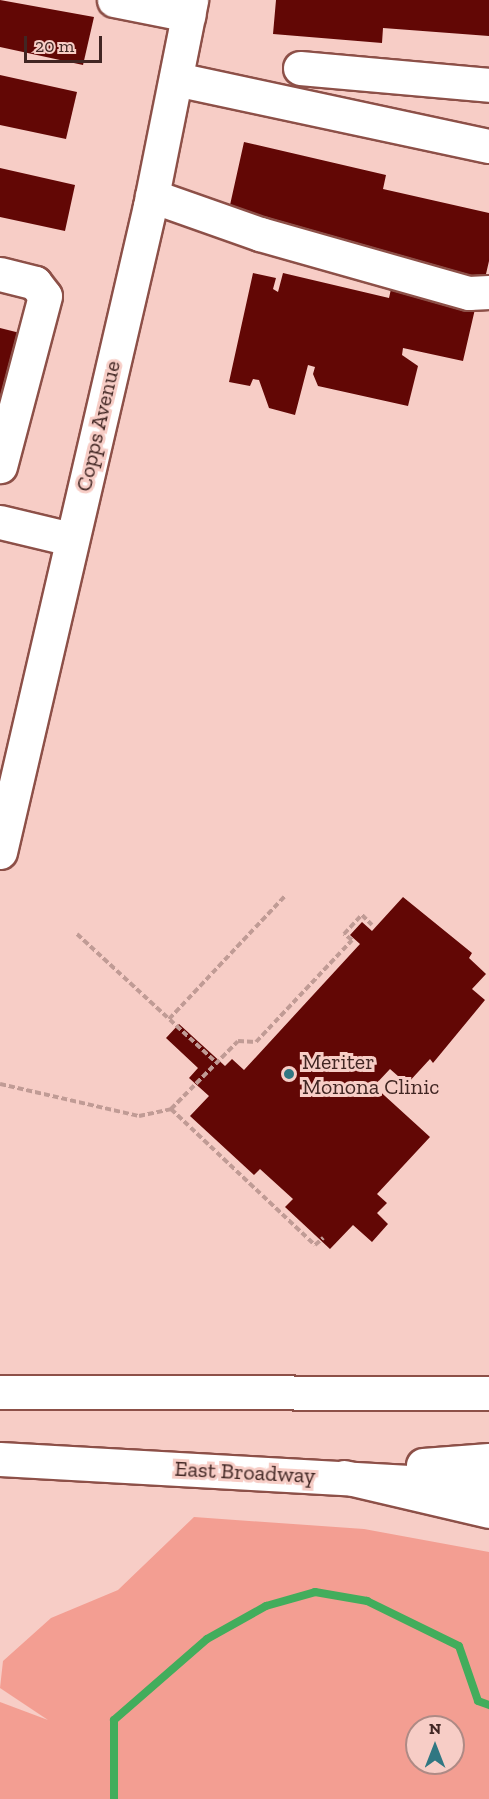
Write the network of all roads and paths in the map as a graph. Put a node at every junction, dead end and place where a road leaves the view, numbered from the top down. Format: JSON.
{"nodes":[{"id":1,"x":114,"y":0,"type":"edge"},
{"id":2,"x":190,"y":8,"type":"edge"},
{"id":3,"x":300,"y":68,"type":"dead end"},
{"id":4,"x":176,"y":79,"type":"junction"},
{"id":5,"x":489,"y":86,"type":"edge"},
{"id":6,"x":489,"y":146,"type":"edge"},
{"id":7,"x":152,"y":196,"type":"junction"},
{"id":8,"x":0,"y":274,"type":"edge"},
{"id":9,"x":489,"y":292,"type":"edge"},
{"id":10,"x":0,"y":466,"type":"edge"},
{"id":11,"x":0,"y":522,"type":"edge"},
{"id":12,"x":71,"y":539,"type":"junction"},
{"id":13,"x":0,"y":852,"type":"edge"},
{"id":14,"x":286,"y":895,"type":"dead end"},
{"id":15,"x":372,"y":925,"type":"dead end"},
{"id":16,"x":77,"y":934,"type":"dead end"},
{"id":17,"x":169,"y":1019,"type":"junction"},
{"id":18,"x":217,"y":1063,"type":"junction"},
{"id":19,"x":0,"y":1084,"type":"edge"},
{"id":20,"x":171,"y":1109,"type":"junction"},
{"id":21,"x":323,"y":1238,"type":"dead end"},
{"id":22,"x":0,"y":1392,"type":"edge"},
{"id":23,"x":489,"y":1394,"type":"edge"},
{"id":24,"x":0,"y":1459,"type":"edge"},
{"id":25,"x":489,"y":1460,"type":"edge"},
{"id":26,"x":344,"y":1477,"type":"junction"},
{"id":27,"x":489,"y":1486,"type":"edge"},
{"id":28,"x":489,"y":1511,"type":"edge"}],
"edges":[{"from":1,"to":2,"type":"street"},
{"from":2,"to":4,"type":"street","name":"Copps Avenue"},
{"from":3,"to":5,"type":"street"},
{"from":4,"to":6,"type":"street"},
{"from":4,"to":7,"type":"street","name":"Copps Avenue"},
{"from":7,"to":9,"type":"street"},
{"from":7,"to":12,"type":"street","name":"Copps Avenue"},
{"from":8,"to":10,"type":"street"},
{"from":11,"to":12,"type":"street"},
{"from":12,"to":13,"type":"street","name":"Copps Avenue"},
{"from":14,"to":17,"type":"path"},
{"from":15,"to":18,"type":"path"},
{"from":16,"to":17,"type":"path"},
{"from":17,"to":18,"type":"path"},
{"from":18,"to":20,"type":"path"},
{"from":19,"to":20,"type":"path"},
{"from":20,"to":21,"type":"path"},
{"from":22,"to":23,"type":"street"},
{"from":24,"to":26,"type":"street","name":"East Broadway"},
{"from":25,"to":26,"type":"street"},
{"from":26,"to":27,"type":"street","name":"East Broadway"},
{"from":26,"to":28,"type":"street"}]}
